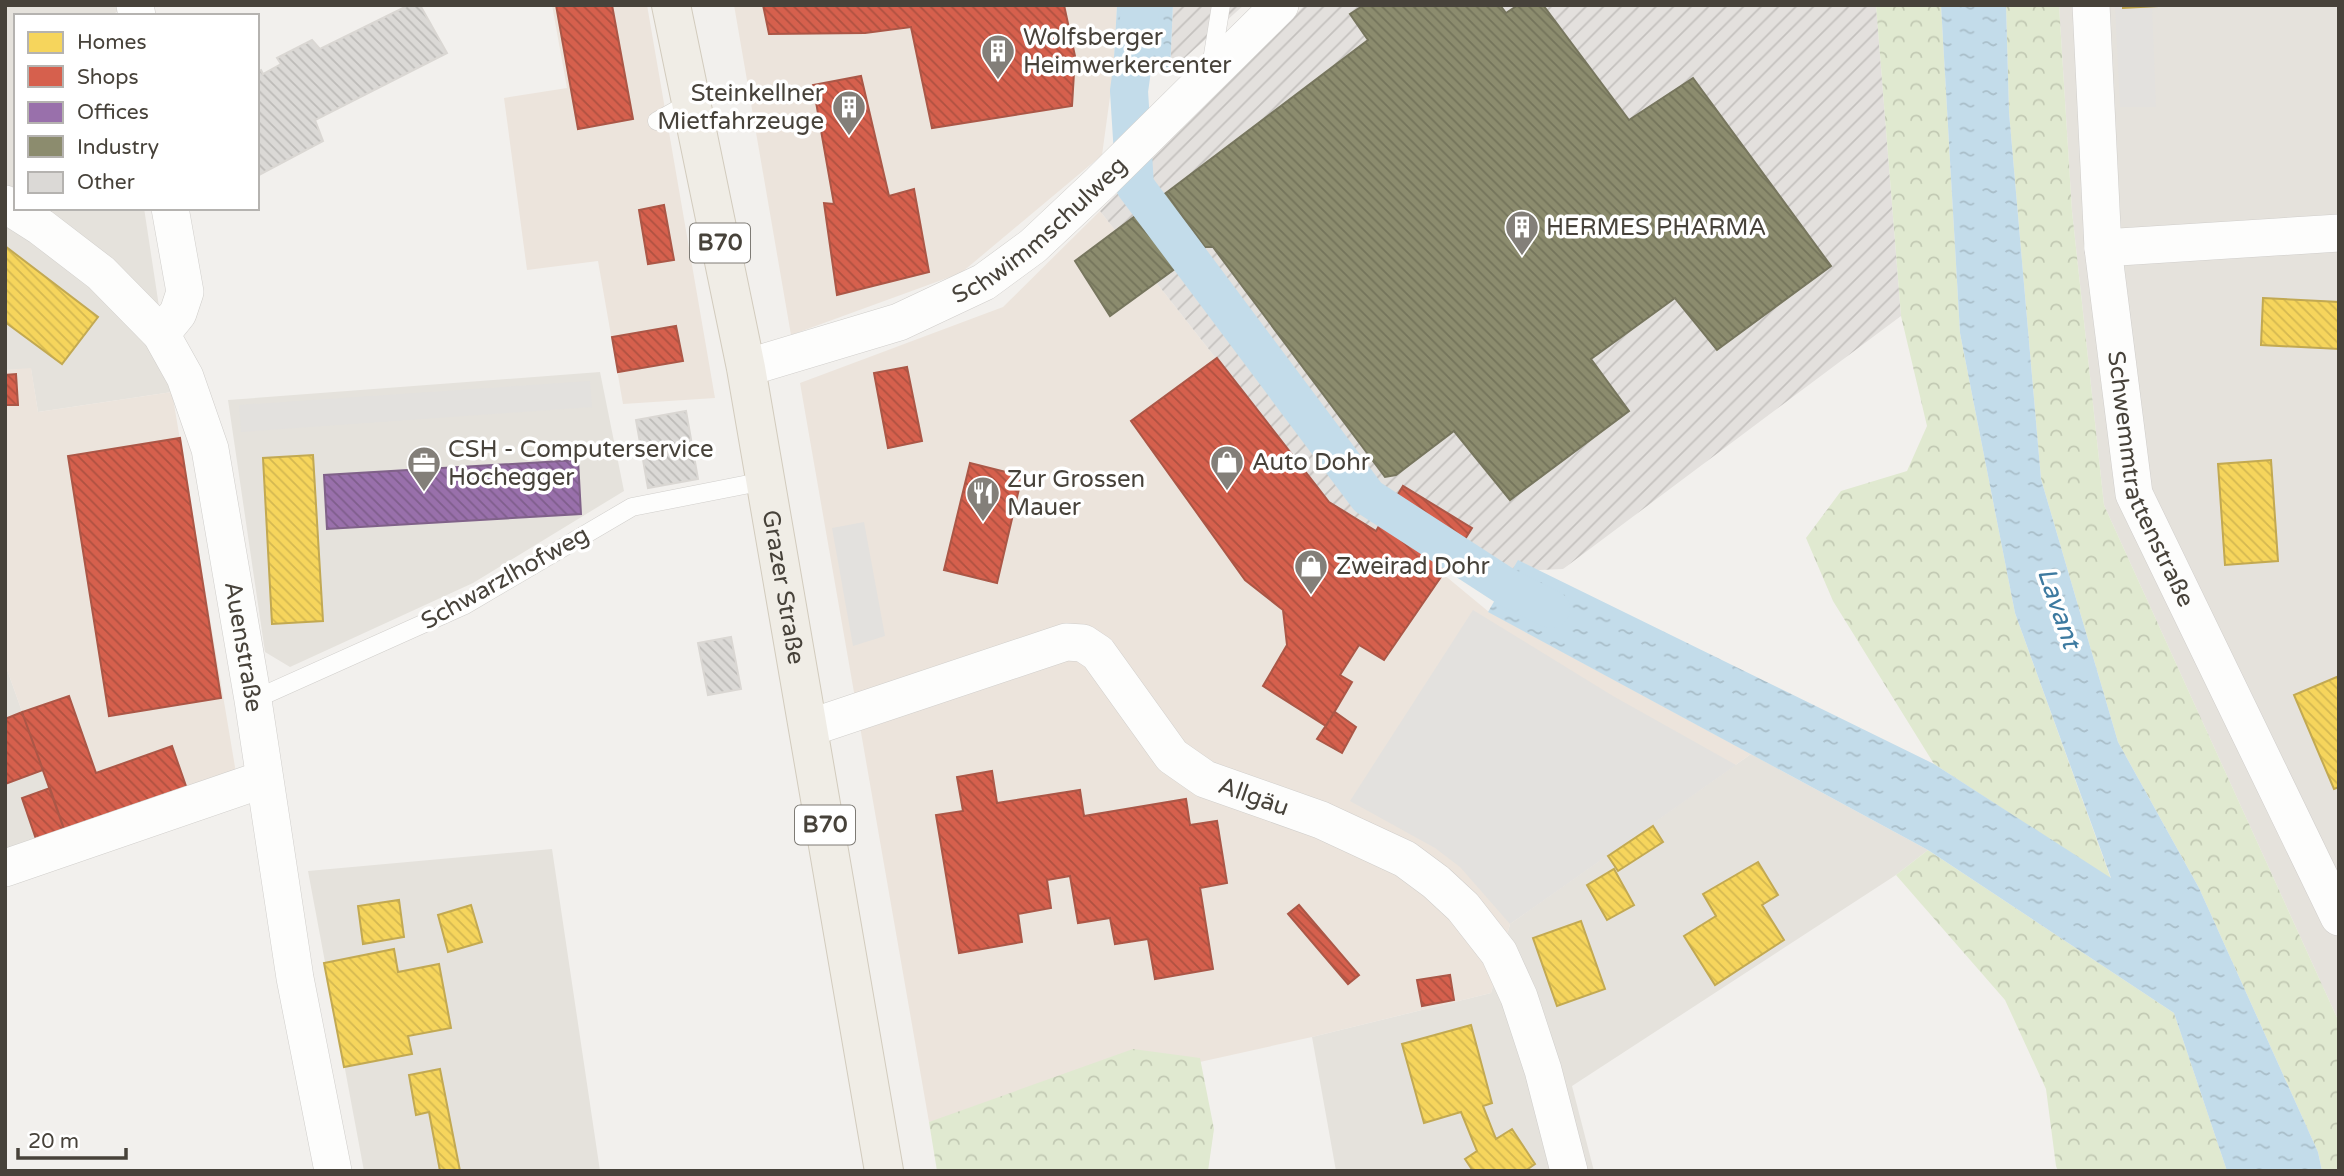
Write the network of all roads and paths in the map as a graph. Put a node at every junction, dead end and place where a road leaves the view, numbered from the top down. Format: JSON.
{"nodes":[{"id":1,"x":671,"y":5,"type":"edge"},
{"id":2,"x":1222,"y":5,"type":"edge"},
{"id":3,"x":1280,"y":5,"type":"edge"},
{"id":4,"x":2091,"y":5,"type":"edge"},
{"id":5,"x":1256,"y":18,"type":"edge"},
{"id":6,"x":1210,"y":75,"type":"junction"},
{"id":7,"x":691,"y":102,"type":"junction"},
{"id":8,"x":656,"y":121,"type":"dead end"},
{"id":9,"x":14,"y":210,"type":"edge"},
{"id":10,"x":170,"y":210,"type":"edge"},
{"id":11,"x":2339,"y":233,"type":"edge"},
{"id":12,"x":2103,"y":248,"type":"junction"},
{"id":13,"x":161,"y":334,"type":"junction"},
{"id":14,"x":746,"y":368,"type":"junction"},
{"id":15,"x":764,"y":481,"type":"junction"},
{"id":16,"x":253,"y":700,"type":"junction"},
{"id":17,"x":809,"y":729,"type":"junction"},
{"id":18,"x":264,"y":779,"type":"junction"},
{"id":19,"x":5,"y":868,"type":"edge"},
{"id":20,"x":2339,"y":917,"type":"edge"},
{"id":21,"x":333,"y":1171,"type":"edge"},
{"id":22,"x":884,"y":1171,"type":"edge"},
{"id":23,"x":1569,"y":1171,"type":"edge"}],
"edges":[{"from":1,"to":7,"type":"main road","name":"Grazer Straße","number":"B70"},
{"from":2,"to":6,"type":"lane"},
{"from":3,"to":5,"type":"street","name":"Schwimmschulweg"},
{"from":4,"to":12,"type":"street","name":"Schwemmtrattenstraße"},
{"from":5,"to":6,"type":"street","name":"Schwimmschulweg"},
{"from":6,"to":14,"type":"street","name":"Schwimmschulweg"},
{"from":7,"to":8,"type":"lane"},
{"from":7,"to":14,"type":"main road","name":"Grazer Straße","number":"B70"},
{"from":9,"to":13,"type":"street","name":"Auenstraße"},
{"from":10,"to":13,"type":"street"},
{"from":11,"to":12,"type":"street"},
{"from":12,"to":20,"type":"street","name":"Schwemmtrattenstraße"},
{"from":13,"to":16,"type":"street","name":"Auenstraße"},
{"from":14,"to":15,"type":"main road","name":"Grazer Straße","number":"B70"},
{"from":15,"to":16,"type":"lane","name":"Schwarzlhofweg"},
{"from":15,"to":17,"type":"main road","name":"Grazer Straße","number":"B70"},
{"from":16,"to":18,"type":"street","name":"Auenstraße"},
{"from":17,"to":22,"type":"main road","name":"Grazer Straße","number":"B70"},
{"from":17,"to":23,"type":"street","name":"Allgäu"},
{"from":18,"to":19,"type":"street"},
{"from":18,"to":21,"type":"street","name":"Auenstraße"}]}
